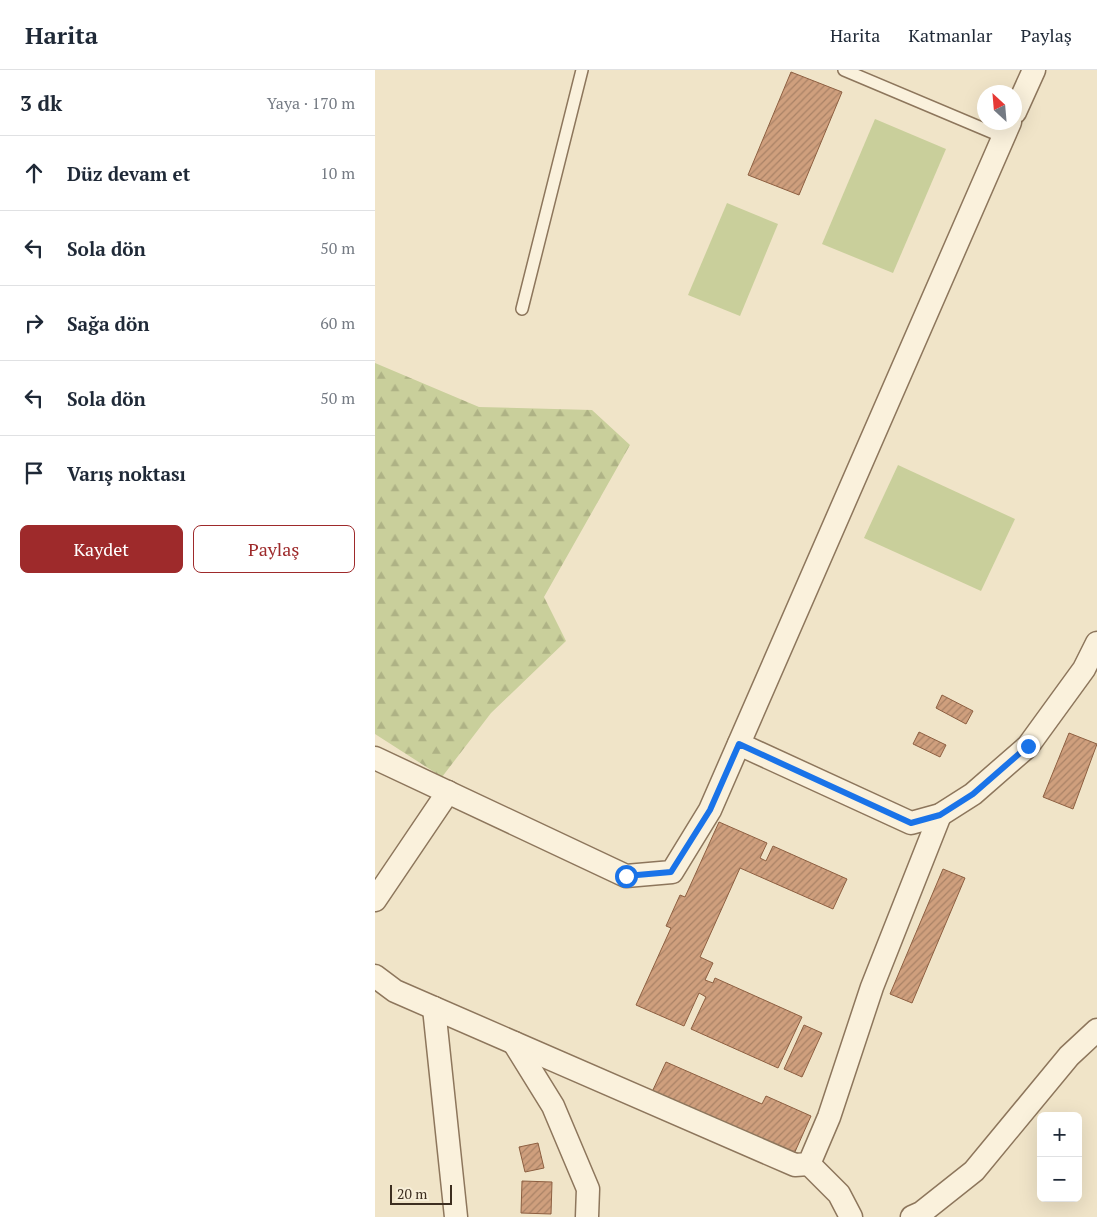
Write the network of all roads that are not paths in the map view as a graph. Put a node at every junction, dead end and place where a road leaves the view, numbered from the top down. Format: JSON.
{"nodes":[{"id":1,"x":582,"y":70,"type":"edge"},
{"id":2,"x":844,"y":70,"type":"edge"},
{"id":3,"x":1034,"y":70,"type":"edge"},
{"id":4,"x":1022,"y":97,"type":"edge"},
{"id":5,"x":977,"y":119,"type":"edge"},
{"id":6,"x":1006,"y":130,"type":"edge"},
{"id":7,"x":522,"y":309,"type":"dead end"},
{"id":8,"x":1097,"y":643,"type":"edge"},
{"id":9,"x":739,"y":744,"type":"junction"},
{"id":10,"x":375,"y":758,"type":"edge"},
{"id":11,"x":448,"y":792,"type":"junction"},
{"id":12,"x":940,"y":815,"type":"junction"},
{"id":13,"x":375,"y":900,"type":"edge"},
{"id":14,"x":375,"y":976,"type":"edge"},
{"id":15,"x":434,"y":1008,"type":"junction"},
{"id":16,"x":1097,"y":1030,"type":"edge"},
{"id":17,"x":515,"y":1043,"type":"junction"},
{"id":18,"x":809,"y":1164,"type":"junction"},
{"id":19,"x":456,"y":1217,"type":"edge"},
{"id":20,"x":587,"y":1217,"type":"edge"},
{"id":21,"x":851,"y":1217,"type":"edge"},
{"id":22,"x":912,"y":1217,"type":"edge"}],
"edges":[{"from":1,"to":7,"type":"lane"},
{"from":2,"to":5,"type":"lane"},
{"from":3,"to":4,"type":"street"},
{"from":6,"to":9,"type":"street"},
{"from":8,"to":12,"type":"street"},
{"from":9,"to":11,"type":"street"},
{"from":9,"to":12,"type":"street"},
{"from":10,"to":11,"type":"street"},
{"from":11,"to":13,"type":"street"},
{"from":12,"to":18,"type":"street"},
{"from":14,"to":15,"type":"street"},
{"from":15,"to":17,"type":"street"},
{"from":15,"to":19,"type":"street"},
{"from":16,"to":22,"type":"street"},
{"from":17,"to":18,"type":"street"},
{"from":17,"to":20,"type":"street"},
{"from":18,"to":21,"type":"street"}]}
